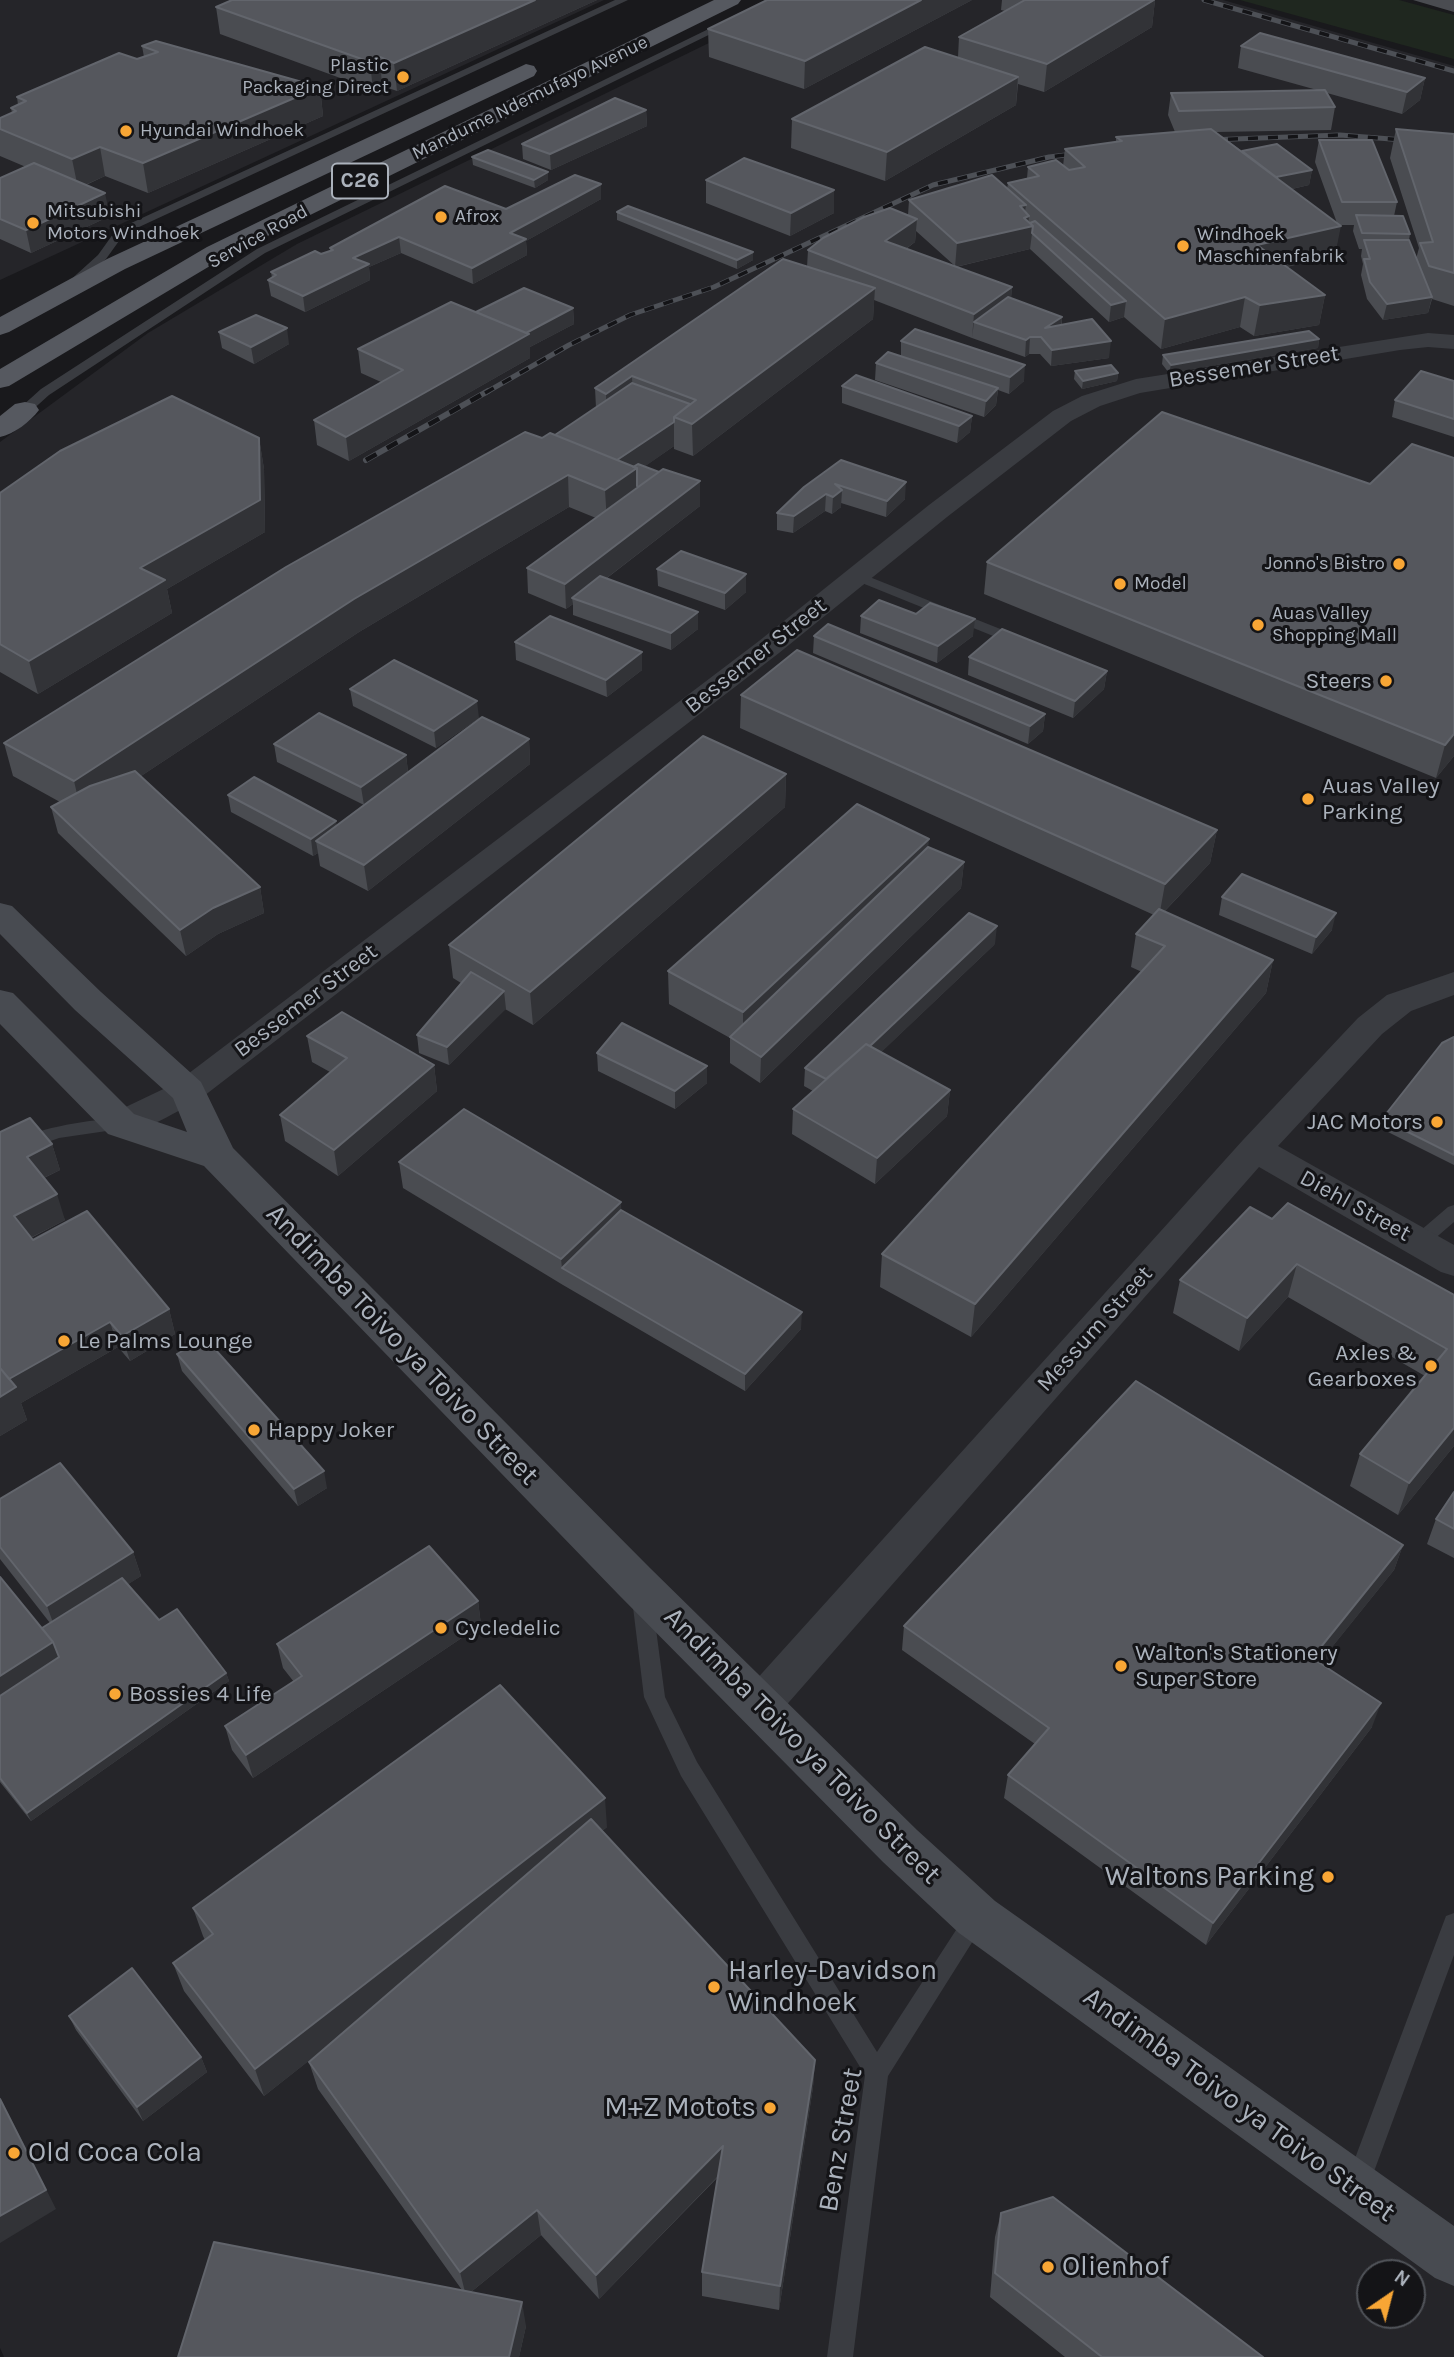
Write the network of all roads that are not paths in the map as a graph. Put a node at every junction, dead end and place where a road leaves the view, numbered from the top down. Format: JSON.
{"nodes":[{"id":1,"x":623,"y":0,"type":"edge"},
{"id":2,"x":734,"y":9,"type":"edge"},
{"id":3,"x":551,"y":59,"type":"dead end"},
{"id":4,"x":216,"y":252,"type":"junction"},
{"id":5,"x":109,"y":261,"type":"junction"},
{"id":6,"x":0,"y":327,"type":"edge"},
{"id":7,"x":1454,"y":342,"type":"edge"},
{"id":8,"x":0,"y":380,"type":"edge"},
{"id":9,"x":25,"y":410,"type":"junction"},
{"id":10,"x":0,"y":422,"type":"edge"},
{"id":11,"x":0,"y":429,"type":"edge"},
{"id":12,"x":857,"y":576,"type":"junction"},
{"id":13,"x":1037,"y":648,"type":"edge"},
{"id":14,"x":0,"y":914,"type":"edge"},
{"id":15,"x":1454,"y":983,"type":"edge"},
{"id":16,"x":0,"y":1002,"type":"edge"},
{"id":17,"x":188,"y":1091,"type":"junction"},
{"id":18,"x":121,"y":1124,"type":"junction"},
{"id":19,"x":1255,"y":1150,"type":"junction"},
{"id":20,"x":0,"y":1153,"type":"edge"},
{"id":21,"x":218,"y":1156,"type":"junction"},
{"id":22,"x":1454,"y":1212,"type":"edge"},
{"id":23,"x":1419,"y":1242,"type":"junction"},
{"id":24,"x":1454,"y":1262,"type":"edge"},
{"id":25,"x":640,"y":1585,"type":"junction"},
{"id":26,"x":760,"y":1705,"type":"junction"},
{"id":27,"x":977,"y":1917,"type":"junction"},
{"id":28,"x":1454,"y":1924,"type":"edge"},
{"id":29,"x":877,"y":2073,"type":"junction"},
{"id":30,"x":1356,"y":2188,"type":"junction"},
{"id":31,"x":1454,"y":2259,"type":"edge"},
{"id":32,"x":840,"y":2357,"type":"edge"}],
"edges":[{"from":1,"to":5,"type":"lane"},
{"from":2,"to":4,"type":"main road","name":"Mandume Ndemufayo Avenue","number":"C26"},
{"from":2,"to":9,"type":"lane","name":"Service Road"},
{"from":3,"to":5,"type":"main road","name":"Mandume Ndemufayo Avenue","number":"C26"},
{"from":4,"to":5,"type":"main road"},
{"from":4,"to":8,"type":"main road","name":"Mandume Ndemufayo Avenue","number":"C26"},
{"from":5,"to":6,"type":"main road","name":"Mandume Ndemufayo Avenue","number":"C26"},
{"from":7,"to":12,"type":"street","name":"Bessemer Street"},
{"from":9,"to":10,"type":"lane","name":"Service Road"},
{"from":9,"to":11,"type":"main road"},
{"from":12,"to":13,"type":"lane"},
{"from":12,"to":17,"type":"street","name":"Bessemer Street"},
{"from":14,"to":17,"type":"street","name":"Andimba Toivo ya Toivo Street"},
{"from":15,"to":19,"type":"street","name":"Messum Street"},
{"from":16,"to":18,"type":"street","name":"Andimba Toivo ya Toivo Street"},
{"from":17,"to":18,"type":"street","name":"Bessemer Street"},
{"from":17,"to":21,"type":"street","name":"Andimba Toivo ya Toivo Street"},
{"from":18,"to":20,"type":"lane"},
{"from":18,"to":21,"type":"street","name":"Andimba Toivo ya Toivo Street"},
{"from":19,"to":23,"type":"street","name":"Diehl Street"},
{"from":19,"to":26,"type":"street","name":"Messum Street"},
{"from":21,"to":25,"type":"street","name":"Andimba Toivo ya Toivo Street"},
{"from":22,"to":23,"type":"lane"},
{"from":23,"to":24,"type":"street","name":"Diehl Street"},
{"from":25,"to":26,"type":"street","name":"Andimba Toivo ya Toivo Street"},
{"from":25,"to":29,"type":"lane"},
{"from":26,"to":27,"type":"street","name":"Andimba Toivo ya Toivo Street"},
{"from":27,"to":29,"type":"lane","name":"Benz Street"},
{"from":27,"to":30,"type":"street","name":"Andimba Toivo ya Toivo Street"},
{"from":28,"to":30,"type":"lane"},
{"from":29,"to":32,"type":"lane","name":"Benz Street"},
{"from":30,"to":31,"type":"street","name":"Andimba Toivo ya Toivo Street"}]}
